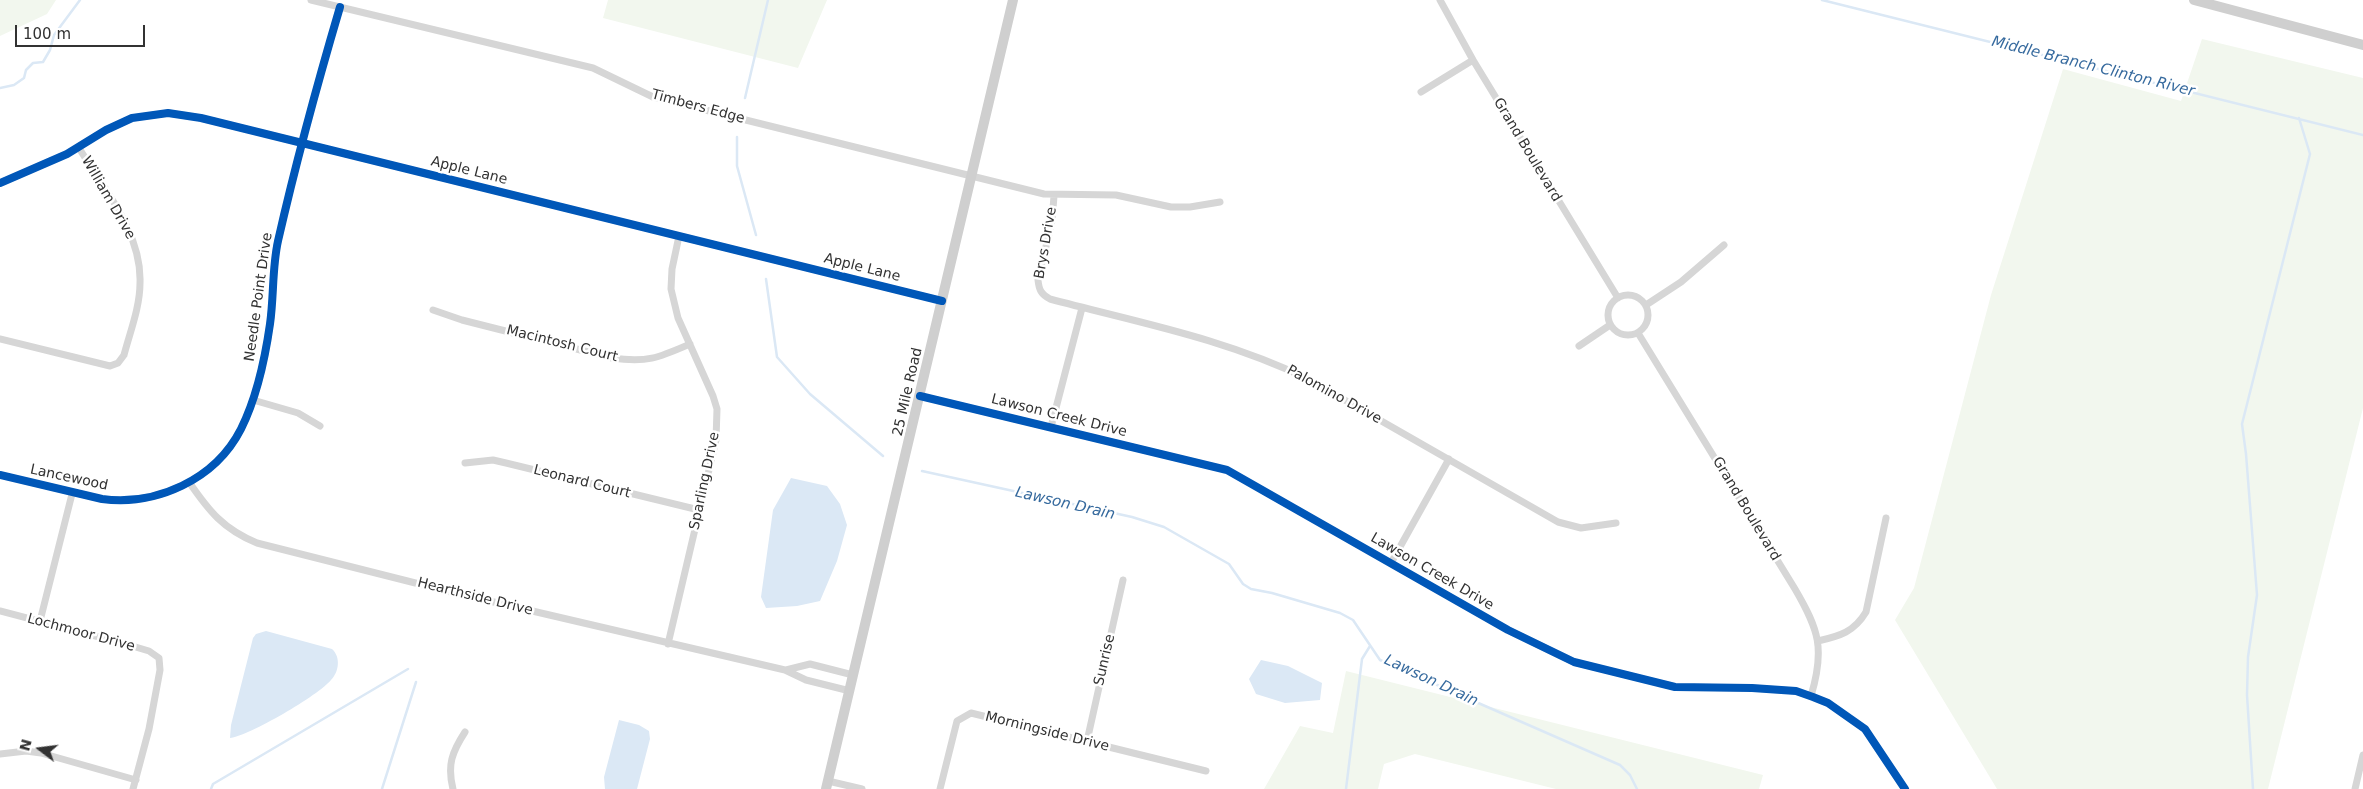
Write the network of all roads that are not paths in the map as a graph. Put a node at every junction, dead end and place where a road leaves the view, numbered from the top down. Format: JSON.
{"nodes":[{"id":1,"x":311,"y":0,"type":"edge"},
{"id":2,"x":1013,"y":0,"type":"edge"},
{"id":3,"x":1440,"y":0,"type":"edge"},
{"id":4,"x":2194,"y":0,"type":"edge"},
{"id":5,"x":340,"y":8,"type":"junction"},
{"id":6,"x":2363,"y":45,"type":"edge"},
{"id":7,"x":1473,"y":60,"type":"junction"},
{"id":8,"x":1422,"y":92,"type":"dead end"},
{"id":9,"x":302,"y":143,"type":"junction"},
{"id":10,"x":79,"y":148,"type":"junction"},
{"id":11,"x":972,"y":175,"type":"junction"},
{"id":12,"x":0,"y":183,"type":"edge"},
{"id":13,"x":1054,"y":196,"type":"junction"},
{"id":14,"x":1220,"y":202,"type":"dead end"},
{"id":15,"x":680,"y":236,"type":"junction"},
{"id":16,"x":1724,"y":245,"type":"dead end"},
{"id":17,"x":1039,"y":290,"type":"joint"},
{"id":18,"x":1618,"y":298,"type":"junction"},
{"id":19,"x":942,"y":301,"type":"junction"},
{"id":20,"x":1646,"y":306,"type":"junction"},
{"id":21,"x":1082,"y":308,"type":"junction"},
{"id":22,"x":433,"y":310,"type":"dead end"},
{"id":23,"x":1610,"y":325,"type":"junction"},
{"id":24,"x":1638,"y":333,"type":"junction"},
{"id":25,"x":0,"y":339,"type":"edge"},
{"id":26,"x":690,"y":344,"type":"junction"},
{"id":27,"x":1579,"y":346,"type":"dead end"},
{"id":28,"x":920,"y":396,"type":"junction"},
{"id":29,"x":253,"y":400,"type":"junction"},
{"id":30,"x":320,"y":426,"type":"dead end"},
{"id":31,"x":1051,"y":427,"type":"junction"},
{"id":32,"x":1449,"y":459,"type":"junction"},
{"id":33,"x":465,"y":463,"type":"dead end"},
{"id":34,"x":0,"y":475,"type":"edge"},
{"id":35,"x":189,"y":482,"type":"junction"},
{"id":36,"x":72,"y":494,"type":"junction"},
{"id":37,"x":699,"y":510,"type":"junction"},
{"id":38,"x":1886,"y":518,"type":"dead end"},
{"id":39,"x":1616,"y":523,"type":"dead end"},
{"id":40,"x":1390,"y":562,"type":"junction"},
{"id":41,"x":1123,"y":580,"type":"dead end"},
{"id":42,"x":0,"y":611,"type":"edge"},
{"id":43,"x":40,"y":621,"type":"junction"},
{"id":44,"x":1818,"y":641,"type":"junction"},
{"id":45,"x":668,"y":644,"type":"junction"},
{"id":46,"x":785,"y":670,"type":"junction"},
{"id":47,"x":853,"y":675,"type":"junction"},
{"id":48,"x":850,"y":691,"type":"junction"},
{"id":49,"x":1811,"y":696,"type":"junction"},
{"id":50,"x":464,"y":732,"type":"dead end"},
{"id":51,"x":1087,"y":741,"type":"junction"},
{"id":52,"x":0,"y":754,"type":"edge"},
{"id":53,"x":2363,"y":755,"type":"edge"},
{"id":54,"x":1206,"y":771,"type":"dead end"},
{"id":55,"x":2360,"y":779,"type":"edge"},
{"id":56,"x":136,"y":780,"type":"junction"},
{"id":57,"x":827,"y":785,"type":"edge"},
{"id":58,"x":134,"y":789,"type":"edge"},
{"id":59,"x":453,"y":789,"type":"edge"},
{"id":60,"x":862,"y":789,"type":"edge"},
{"id":61,"x":940,"y":789,"type":"edge"},
{"id":62,"x":1905,"y":789,"type":"edge"},
{"id":63,"x":2355,"y":789,"type":"edge"}],
"edges":[{"from":1,"to":5,"type":"street","name":"Timbers Edge"},
{"from":2,"to":11,"type":"street","name":"25 Mile Road"},
{"from":3,"to":7,"type":"street","name":"Grand Boulevard"},
{"from":4,"to":6,"type":"street"},
{"from":5,"to":9,"type":"street","name":"Needle Point Drive"},
{"from":5,"to":11,"type":"street","name":"Timbers Edge"},
{"from":7,"to":8,"type":"street"},
{"from":7,"to":18,"type":"street","name":"Grand Boulevard"},
{"from":9,"to":10,"type":"street","name":"Apple Lane"},
{"from":9,"to":15,"type":"street","name":"Apple Lane"},
{"from":9,"to":29,"type":"street","name":"Needle Point Drive"},
{"from":10,"to":12,"type":"street","name":"Apple Lane"},
{"from":10,"to":25,"type":"street","name":"William Drive"},
{"from":11,"to":13,"type":"street","name":"Timbers Edge"},
{"from":11,"to":19,"type":"street","name":"25 Mile Road"},
{"from":13,"to":14,"type":"street","name":"Timbers Edge"},
{"from":13,"to":17,"type":"street","name":"Brys Drive"},
{"from":15,"to":19,"type":"street","name":"Apple Lane"},
{"from":15,"to":26,"type":"street","name":"Sparling Drive"},
{"from":16,"to":20,"type":"street"},
{"from":17,"to":21,"type":"street","name":"Palomino Drive"},
{"from":18,"to":20,"type":"street"},
{"from":18,"to":23,"type":"street"},
{"from":19,"to":28,"type":"street","name":"25 Mile Road"},
{"from":20,"to":24,"type":"street"},
{"from":21,"to":31,"type":"street"},
{"from":21,"to":32,"type":"street","name":"Palomino Drive"},
{"from":22,"to":26,"type":"street","name":"Macintosh Court"},
{"from":23,"to":24,"type":"street"},
{"from":23,"to":27,"type":"street"},
{"from":24,"to":44,"type":"street","name":"Grand Boulevard"},
{"from":26,"to":37,"type":"street","name":"Sparling Drive"},
{"from":28,"to":31,"type":"street","name":"Lawson Creek Drive"},
{"from":28,"to":47,"type":"street","name":"25 Mile Road"},
{"from":29,"to":30,"type":"street"},
{"from":29,"to":35,"type":"street","name":"Needle Point Drive"},
{"from":31,"to":40,"type":"street","name":"Lawson Creek Drive"},
{"from":32,"to":39,"type":"street","name":"Palomino Drive"},
{"from":32,"to":40,"type":"street"},
{"from":33,"to":37,"type":"street","name":"Leonard Court"},
{"from":34,"to":36,"type":"street","name":"Lancewood"},
{"from":35,"to":36,"type":"street","name":"Lancewood"},
{"from":35,"to":45,"type":"street","name":"Hearthside Drive"},
{"from":36,"to":43,"type":"street"},
{"from":37,"to":45,"type":"street","name":"Sparling Drive"},
{"from":38,"to":44,"type":"street"},
{"from":40,"to":49,"type":"street","name":"Lawson Creek Drive"},
{"from":41,"to":51,"type":"street","name":"Sunrise"},
{"from":42,"to":43,"type":"street","name":"Lochmoor Drive"},
{"from":43,"to":56,"type":"street","name":"Lochmoor Drive"},
{"from":44,"to":49,"type":"street","name":"Grand Boulevard"},
{"from":45,"to":46,"type":"street","name":"Hearthside Drive"},
{"from":46,"to":47,"type":"street","name":"Hearthside Drive"},
{"from":46,"to":48,"type":"street","name":"Hearthside Drive"},
{"from":47,"to":48,"type":"street","name":"25 Mile Road"},
{"from":48,"to":57,"type":"street","name":"25 Mile Road"},
{"from":49,"to":62,"type":"street","name":"Lawson Creek Drive"},
{"from":50,"to":59,"type":"street"},
{"from":51,"to":54,"type":"street","name":"Morningside Drive"},
{"from":51,"to":61,"type":"street","name":"Morningside Drive"},
{"from":52,"to":56,"type":"street"},
{"from":53,"to":55,"type":"street"},
{"from":55,"to":63,"type":"street"},
{"from":56,"to":58,"type":"street"},
{"from":57,"to":60,"type":"street"}]}
